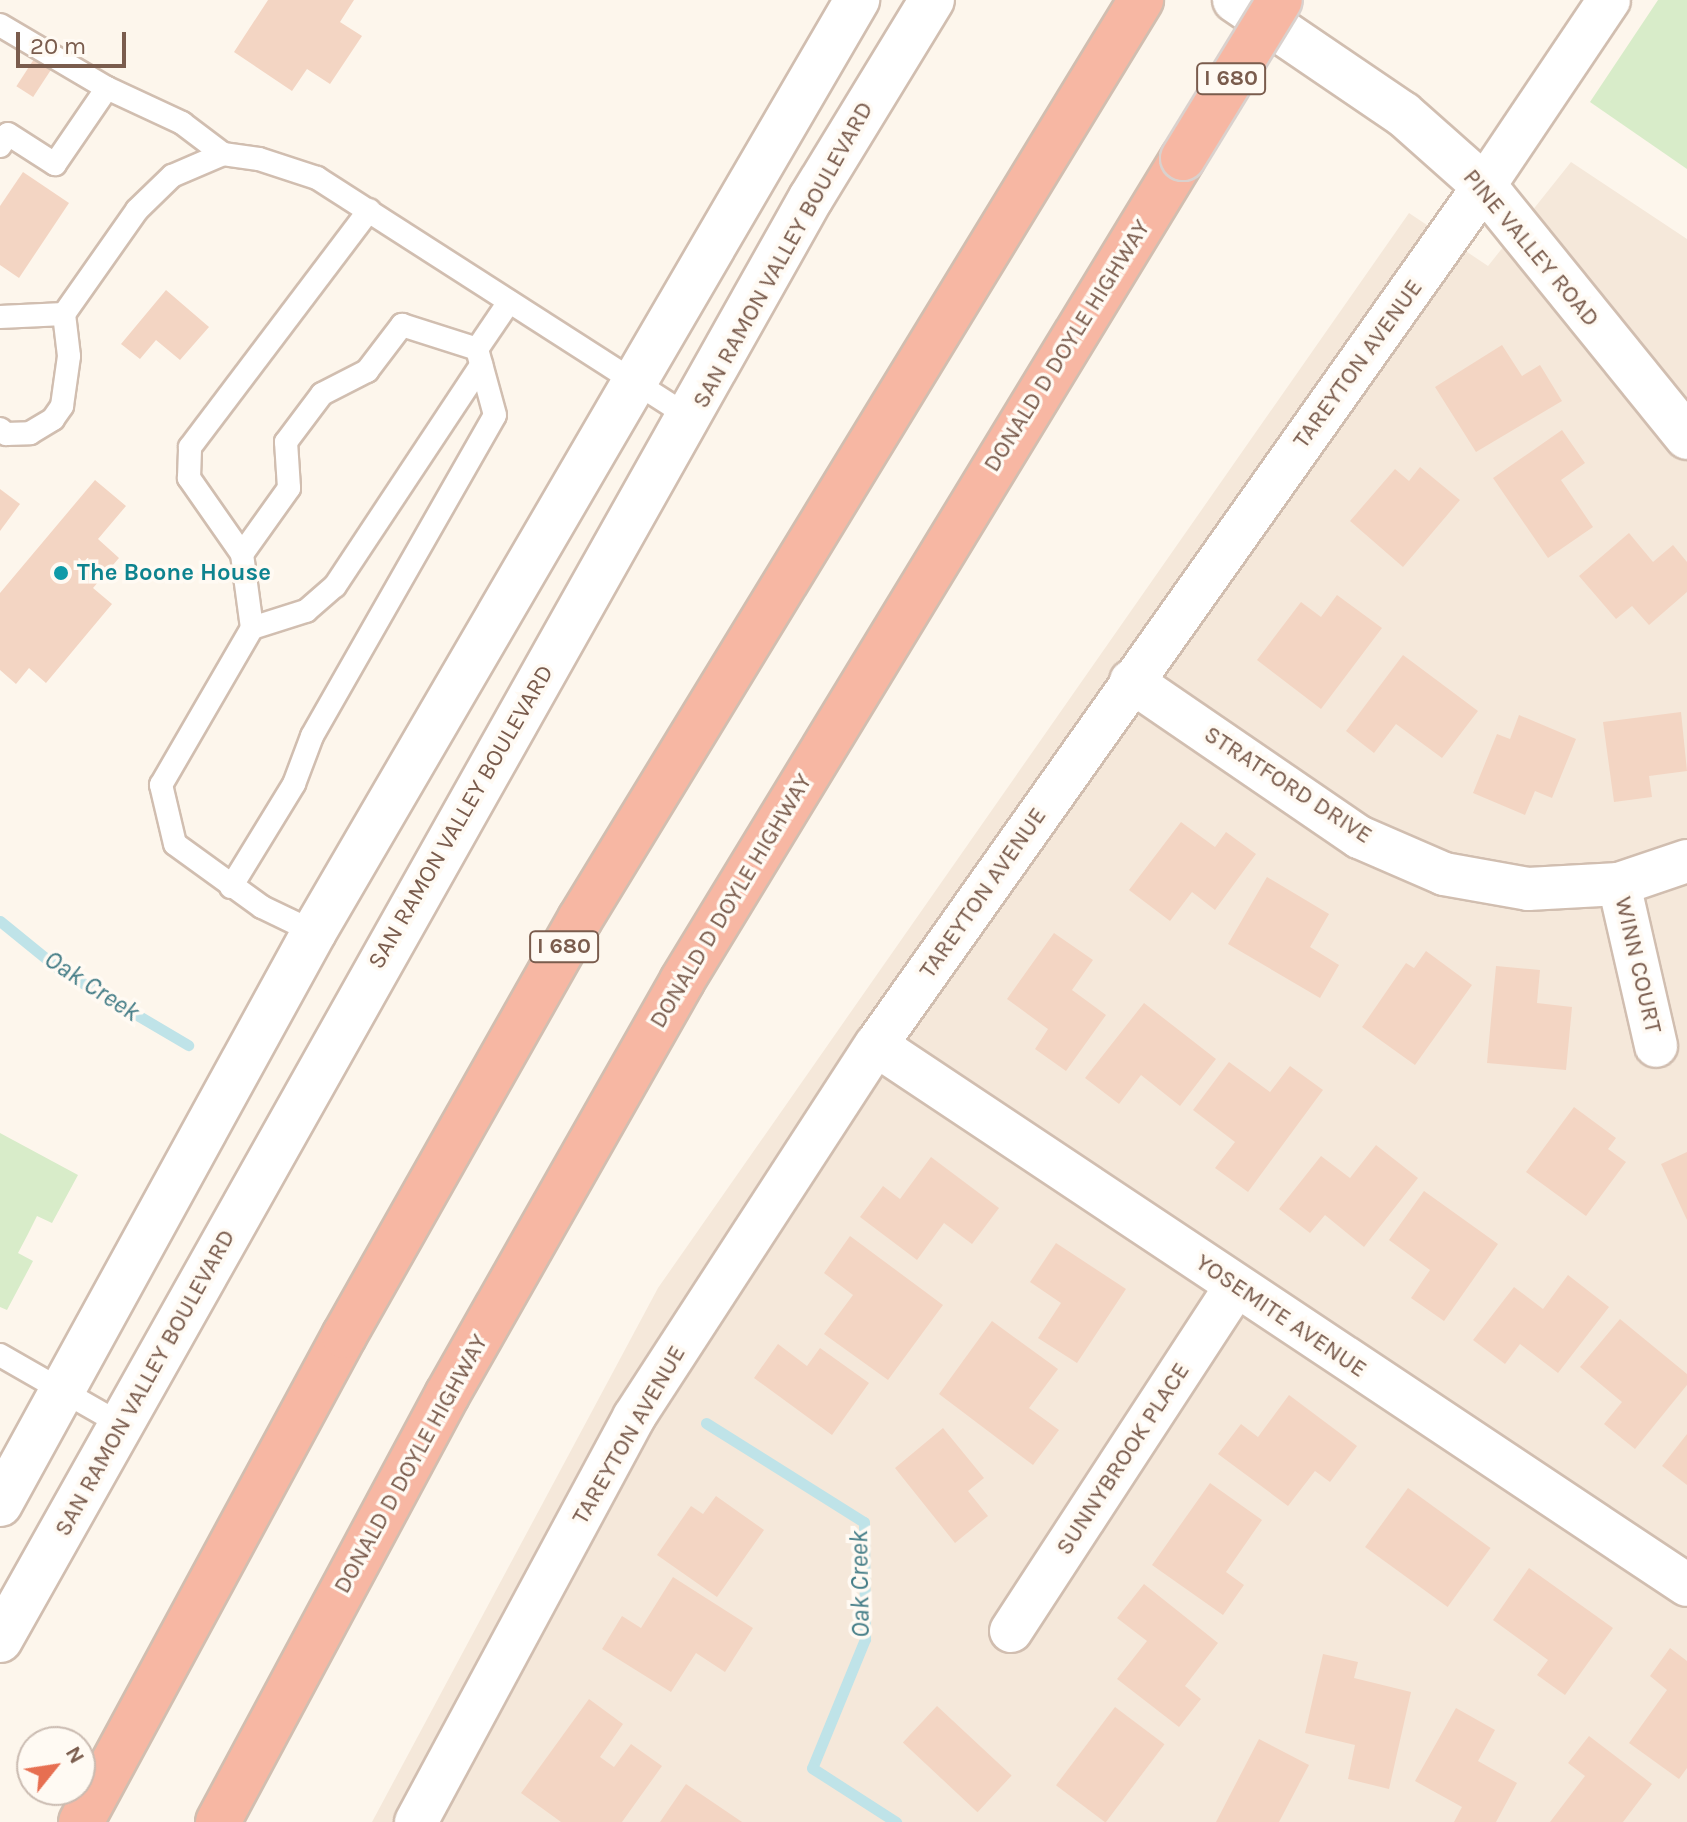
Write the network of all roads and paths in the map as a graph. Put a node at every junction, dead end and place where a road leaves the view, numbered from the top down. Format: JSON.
{"nodes":[{"id":1,"x":857,"y":0,"type":"edge"},
{"id":2,"x":932,"y":0,"type":"edge"},
{"id":3,"x":1141,"y":0,"type":"edge"},
{"id":4,"x":1235,"y":0,"type":"edge"},
{"id":5,"x":1280,"y":0,"type":"edge"},
{"id":6,"x":1609,"y":0,"type":"edge"},
{"id":7,"x":0,"y":25,"type":"edge"},
{"id":8,"x":107,"y":88,"type":"junction"},
{"id":9,"x":0,"y":146,"type":"edge"},
{"id":10,"x":223,"y":154,"type":"junction"},
{"id":11,"x":1484,"y":186,"type":"junction"},
{"id":12,"x":369,"y":210,"type":"junction"},
{"id":13,"x":509,"y":302,"type":"junction"},
{"id":14,"x":64,"y":314,"type":"junction"},
{"id":15,"x":2,"y":321,"type":"edge"},
{"id":16,"x":479,"y":357,"type":"junction"},
{"id":17,"x":634,"y":382,"type":"junction"},
{"id":18,"x":691,"y":418,"type":"junction"},
{"id":19,"x":0,"y":429,"type":"edge"},
{"id":20,"x":1687,"y":437,"type":"edge"},
{"id":21,"x":242,"y":554,"type":"junction"},
{"id":22,"x":252,"y":628,"type":"junction"},
{"id":23,"x":1131,"y":681,"type":"junction"},
{"id":24,"x":1687,"y":861,"type":"edge"},
{"id":25,"x":1619,"y":884,"type":"junction"},
{"id":26,"x":231,"y":887,"type":"junction"},
{"id":27,"x":314,"y":932,"type":"junction"},
{"id":28,"x":876,"y":1045,"type":"junction"},
{"id":29,"x":1656,"y":1046,"type":"dead end"},
{"id":30,"x":1236,"y":1286,"type":"junction"},
{"id":31,"x":0,"y":1355,"type":"edge"},
{"id":32,"x":63,"y":1390,"type":"junction"},
{"id":33,"x":124,"y":1426,"type":"junction"},
{"id":34,"x":0,"y":1504,"type":"edge"},
{"id":35,"x":1687,"y":1585,"type":"edge"},
{"id":36,"x":1011,"y":1631,"type":"dead end"},
{"id":37,"x":0,"y":1640,"type":"edge"},
{"id":38,"x":81,"y":1822,"type":"edge"},
{"id":39,"x":218,"y":1822,"type":"edge"},
{"id":40,"x":416,"y":1822,"type":"edge"}],
"edges":[{"from":1,"to":17,"type":"main road"},
{"from":2,"to":18,"type":"main road","name":"SAN RAMON VALLEY BOULEVARD"},
{"from":3,"to":38,"type":"highway","number":"I 680"},
{"from":4,"to":11,"type":"main road","name":"PINE VALLEY ROAD"},
{"from":5,"to":39,"type":"highway","name":"DONALD D DOYLE HIGHWAY","number":"I 680","bridge":true},
{"from":6,"to":11,"type":"street","name":"TAREYTON AVENUE"},
{"from":7,"to":8,"type":"lane"},
{"from":8,"to":9,"type":"lane"},
{"from":8,"to":10,"type":"lane"},
{"from":10,"to":12,"type":"lane"},
{"from":10,"to":14,"type":"lane"},
{"from":11,"to":20,"type":"main road","name":"PINE VALLEY ROAD"},
{"from":11,"to":23,"type":"street","name":"TAREYTON AVENUE"},
{"from":12,"to":13,"type":"lane"},
{"from":12,"to":21,"type":"lane"},
{"from":13,"to":16,"type":"lane"},
{"from":13,"to":17,"type":"lane"},
{"from":14,"to":15,"type":"lane"},
{"from":14,"to":19,"type":"lane"},
{"from":16,"to":21,"type":"lane"},
{"from":16,"to":22,"type":"lane"},
{"from":16,"to":26,"type":"lane"},
{"from":17,"to":18,"type":"lane"},
{"from":17,"to":27,"type":"main road"},
{"from":18,"to":33,"type":"main road","name":"SAN RAMON VALLEY BOULEVARD"},
{"from":21,"to":22,"type":"lane"},
{"from":22,"to":26,"type":"lane"},
{"from":23,"to":25,"type":"street","name":"STRATFORD DRIVE"},
{"from":23,"to":28,"type":"street","name":"TAREYTON AVENUE"},
{"from":24,"to":25,"type":"street","name":"STRATFORD DRIVE"},
{"from":25,"to":29,"type":"street","name":"WINN COURT"},
{"from":26,"to":27,"type":"lane"},
{"from":27,"to":32,"type":"main road"},
{"from":28,"to":30,"type":"street","name":"YOSEMITE AVENUE"},
{"from":28,"to":40,"type":"street","name":"TAREYTON AVENUE"},
{"from":30,"to":35,"type":"street","name":"YOSEMITE AVENUE"},
{"from":30,"to":36,"type":"street","name":"SUNNYBROOK PLACE"},
{"from":31,"to":32,"type":"lane"},
{"from":32,"to":33,"type":"lane"},
{"from":32,"to":34,"type":"main road"},
{"from":33,"to":37,"type":"main road","name":"SAN RAMON VALLEY BOULEVARD"}]}
